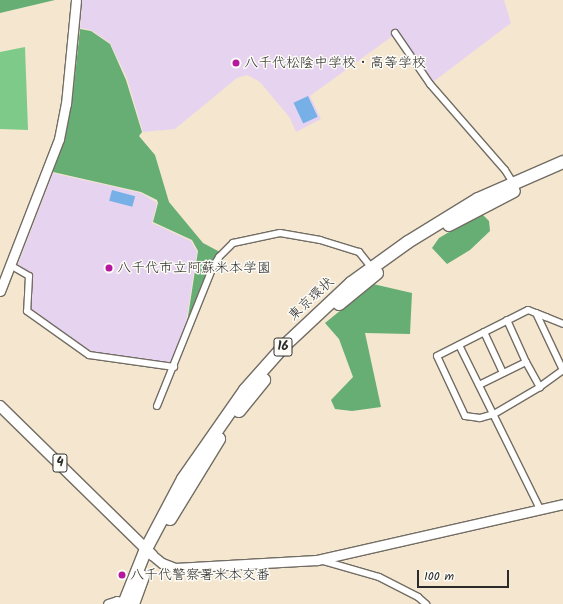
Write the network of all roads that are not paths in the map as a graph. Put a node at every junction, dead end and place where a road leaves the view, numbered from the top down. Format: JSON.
{"nodes":[{"id":1,"x":76,"y":0,"type":"edge"},
{"id":2,"x":395,"y":33,"type":"dead end"},
{"id":3,"x":563,"y":162,"type":"edge"},
{"id":4,"x":563,"y":170,"type":"edge"},
{"id":5,"x":515,"y":186,"type":"junction"},
{"id":6,"x":10,"y":265,"type":"junction"},
{"id":7,"x":371,"y":267,"type":"junction"},
{"id":8,"x":0,"y":291,"type":"edge"},
{"id":9,"x":536,"y":313,"type":"junction"},
{"id":10,"x":507,"y":320,"type":"junction"},
{"id":11,"x":563,"y":324,"type":"edge"},
{"id":12,"x":484,"y":332,"type":"junction"},
{"id":13,"x":459,"y":345,"type":"junction"},
{"id":14,"x":526,"y":362,"type":"junction"},
{"id":15,"x":174,"y":367,"type":"junction"},
{"id":16,"x":503,"y":373,"type":"junction"},
{"id":17,"x":480,"y":385,"type":"junction"},
{"id":18,"x":540,"y":387,"type":"junction"},
{"id":19,"x":0,"y":406,"type":"edge"},
{"id":20,"x":157,"y":406,"type":"dead end"},
{"id":21,"x":494,"y":414,"type":"junction"},
{"id":22,"x":563,"y":504,"type":"edge"},
{"id":23,"x":540,"y":509,"type":"junction"},
{"id":24,"x":149,"y":552,"type":"junction"},
{"id":25,"x":316,"y":560,"type":"junction"},
{"id":26,"x":108,"y":604,"type":"edge"},
{"id":27,"x":124,"y":604,"type":"edge"},
{"id":28,"x":134,"y":604,"type":"edge"},
{"id":29,"x":426,"y":604,"type":"edge"}],
"edges":[{"from":1,"to":6,"type":"street"},
{"from":2,"to":5,"type":"street"},
{"from":3,"to":5,"type":"highway","name":"東京環状","number":"16"},
{"from":4,"to":5,"type":"highway","name":"東京環状","number":"16"},
{"from":5,"to":7,"type":"highway","name":"東京環状","number":"16"},
{"from":5,"to":24,"type":"highway","name":"東京環状","number":"16"},
{"from":6,"to":8,"type":"street"},
{"from":6,"to":15,"type":"street"},
{"from":7,"to":15,"type":"street"},
{"from":7,"to":24,"type":"highway","name":"東京環状","number":"16"},
{"from":9,"to":10,"type":"street"},
{"from":9,"to":11,"type":"street"},
{"from":9,"to":18,"type":"street"},
{"from":10,"to":12,"type":"street"},
{"from":10,"to":14,"type":"street"},
{"from":12,"to":13,"type":"street"},
{"from":12,"to":16,"type":"street"},
{"from":13,"to":17,"type":"street"},
{"from":13,"to":21,"type":"street"},
{"from":14,"to":16,"type":"street"},
{"from":14,"to":18,"type":"street"},
{"from":15,"to":20,"type":"street"},
{"from":16,"to":17,"type":"street"},
{"from":17,"to":21,"type":"street"},
{"from":18,"to":21,"type":"street"},
{"from":19,"to":24,"type":"main road","number":"4"},
{"from":21,"to":23,"type":"street"},
{"from":22,"to":23,"type":"street"},
{"from":23,"to":25,"type":"street"},
{"from":24,"to":25,"type":"street"},
{"from":24,"to":27,"type":"highway","name":"東京環状","number":"16"},
{"from":24,"to":28,"type":"highway","name":"東京環状","number":"16"},
{"from":25,"to":29,"type":"street"},
{"from":26,"to":27,"type":"street"}]}
